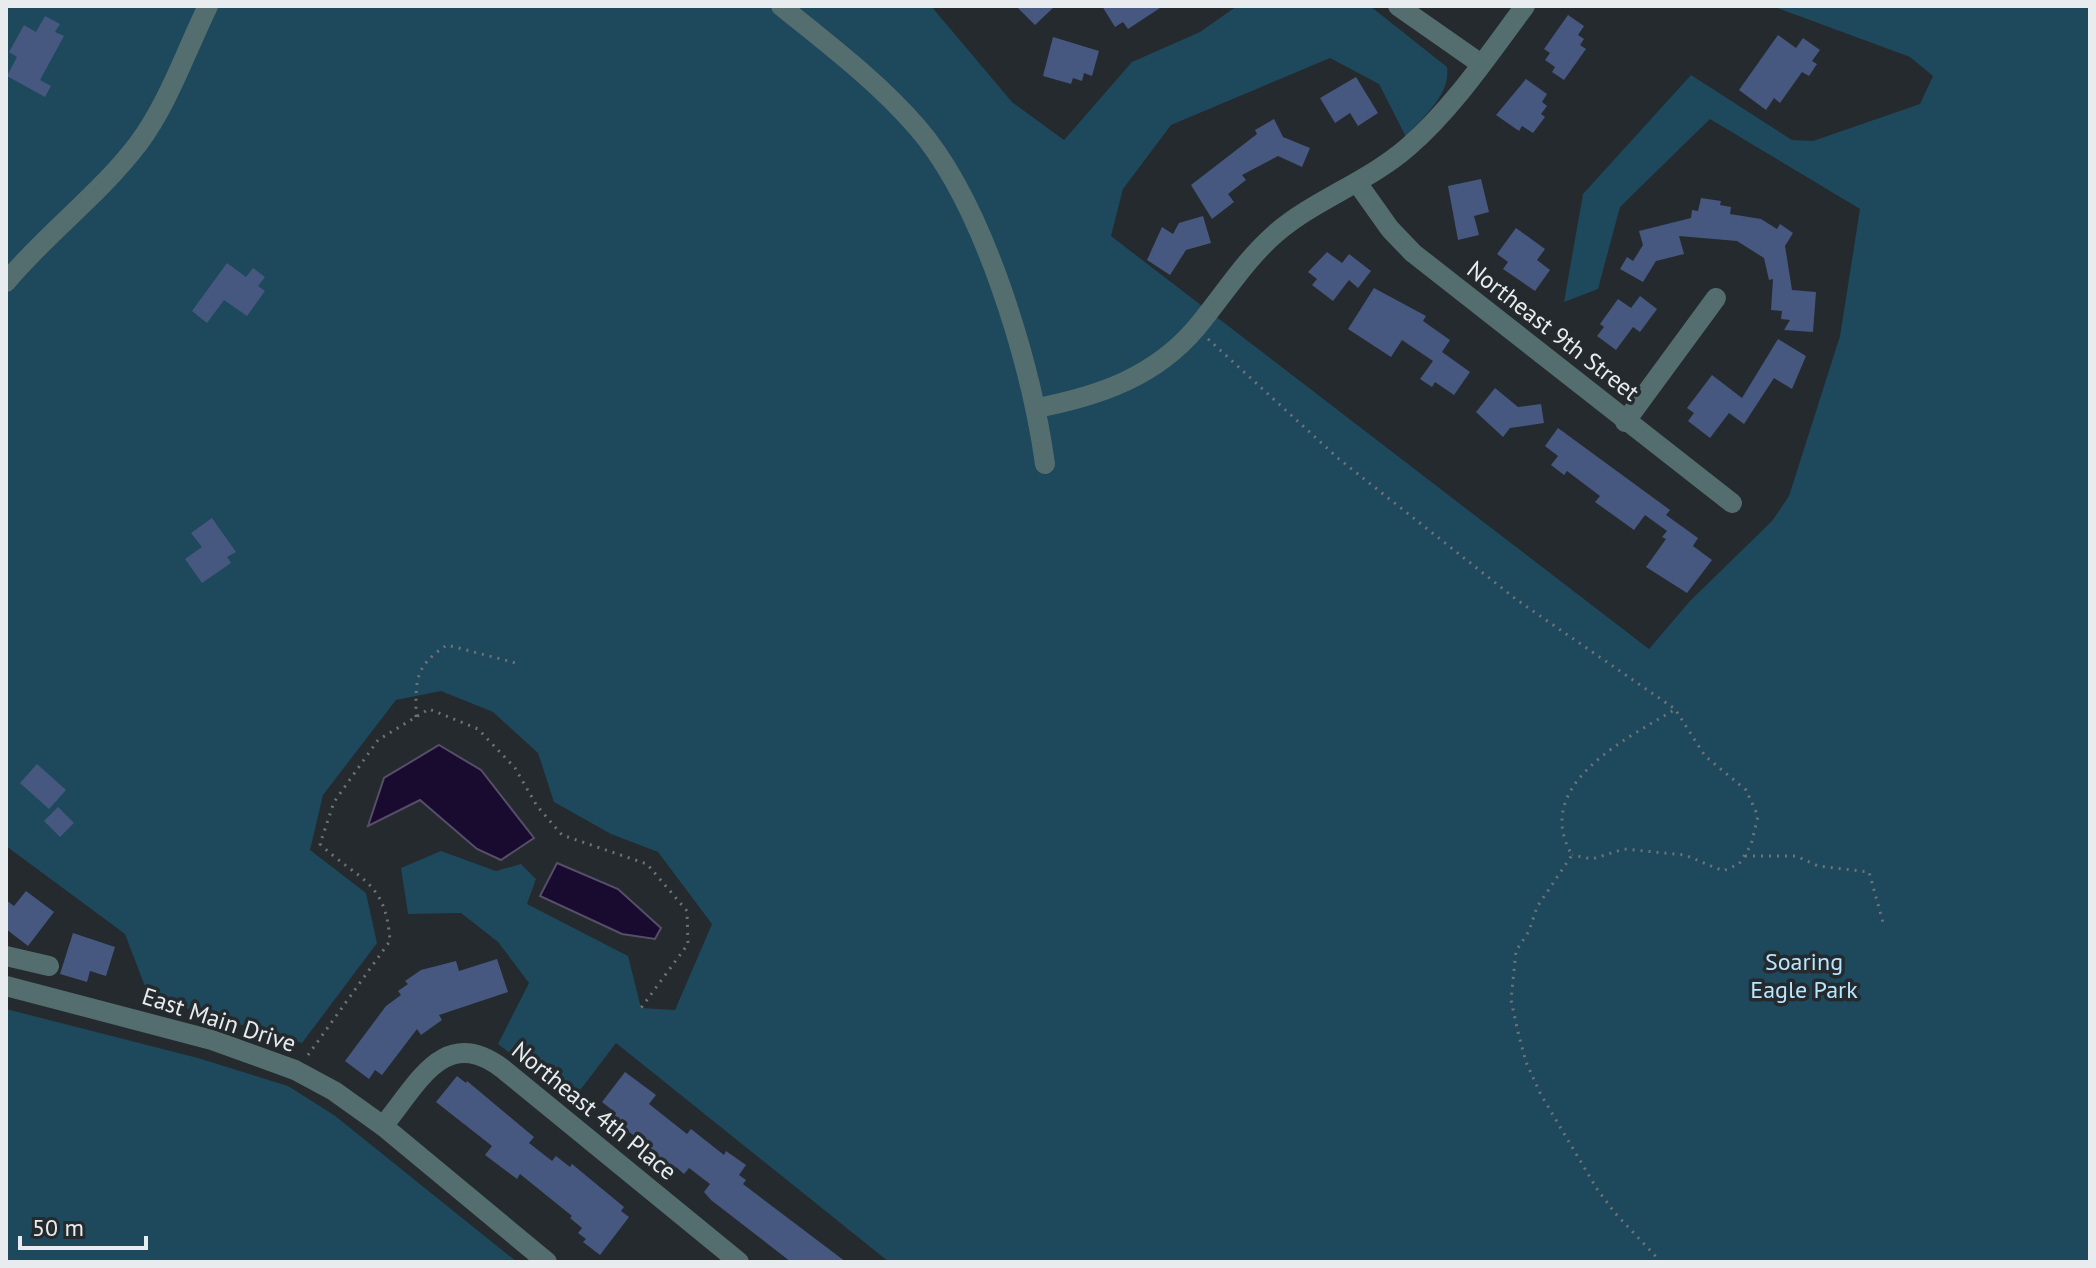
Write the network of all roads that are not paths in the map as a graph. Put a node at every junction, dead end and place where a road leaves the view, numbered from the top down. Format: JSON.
{"nodes":[{"id":1,"x":208,"y":6,"type":"edge"},
{"id":2,"x":781,"y":6,"type":"edge"},
{"id":3,"x":1398,"y":6,"type":"edge"},
{"id":4,"x":1525,"y":6,"type":"edge"},
{"id":5,"x":1481,"y":64,"type":"junction"},
{"id":6,"x":1358,"y":184,"type":"junction"},
{"id":7,"x":6,"y":282,"type":"edge"},
{"id":8,"x":1716,"y":298,"type":"dead end"},
{"id":9,"x":1037,"y":408,"type":"junction"},
{"id":10,"x":1625,"y":422,"type":"junction"},
{"id":11,"x":1045,"y":464,"type":"dead end"},
{"id":12,"x":1732,"y":503,"type":"dead end"},
{"id":13,"x":6,"y":956,"type":"edge"},
{"id":14,"x":49,"y":966,"type":"dead end"},
{"id":15,"x":6,"y":986,"type":"edge"},
{"id":16,"x":383,"y":1126,"type":"junction"},
{"id":17,"x":547,"y":1262,"type":"edge"},
{"id":18,"x":739,"y":1262,"type":"edge"}],
"edges":[{"from":1,"to":7,"type":"street"},
{"from":2,"to":9,"type":"street"},
{"from":3,"to":5,"type":"street"},
{"from":4,"to":5,"type":"street"},
{"from":5,"to":6,"type":"street"},
{"from":6,"to":9,"type":"street"},
{"from":6,"to":10,"type":"street","name":"Northeast 9th Street"},
{"from":8,"to":10,"type":"street"},
{"from":9,"to":11,"type":"street"},
{"from":10,"to":12,"type":"street","name":"Northeast 9th Street"},
{"from":13,"to":14,"type":"street"},
{"from":15,"to":16,"type":"street","name":"East Main Drive"},
{"from":16,"to":17,"type":"street","name":"East Main Drive"},
{"from":16,"to":18,"type":"street","name":"Northeast 4th Place"}]}
